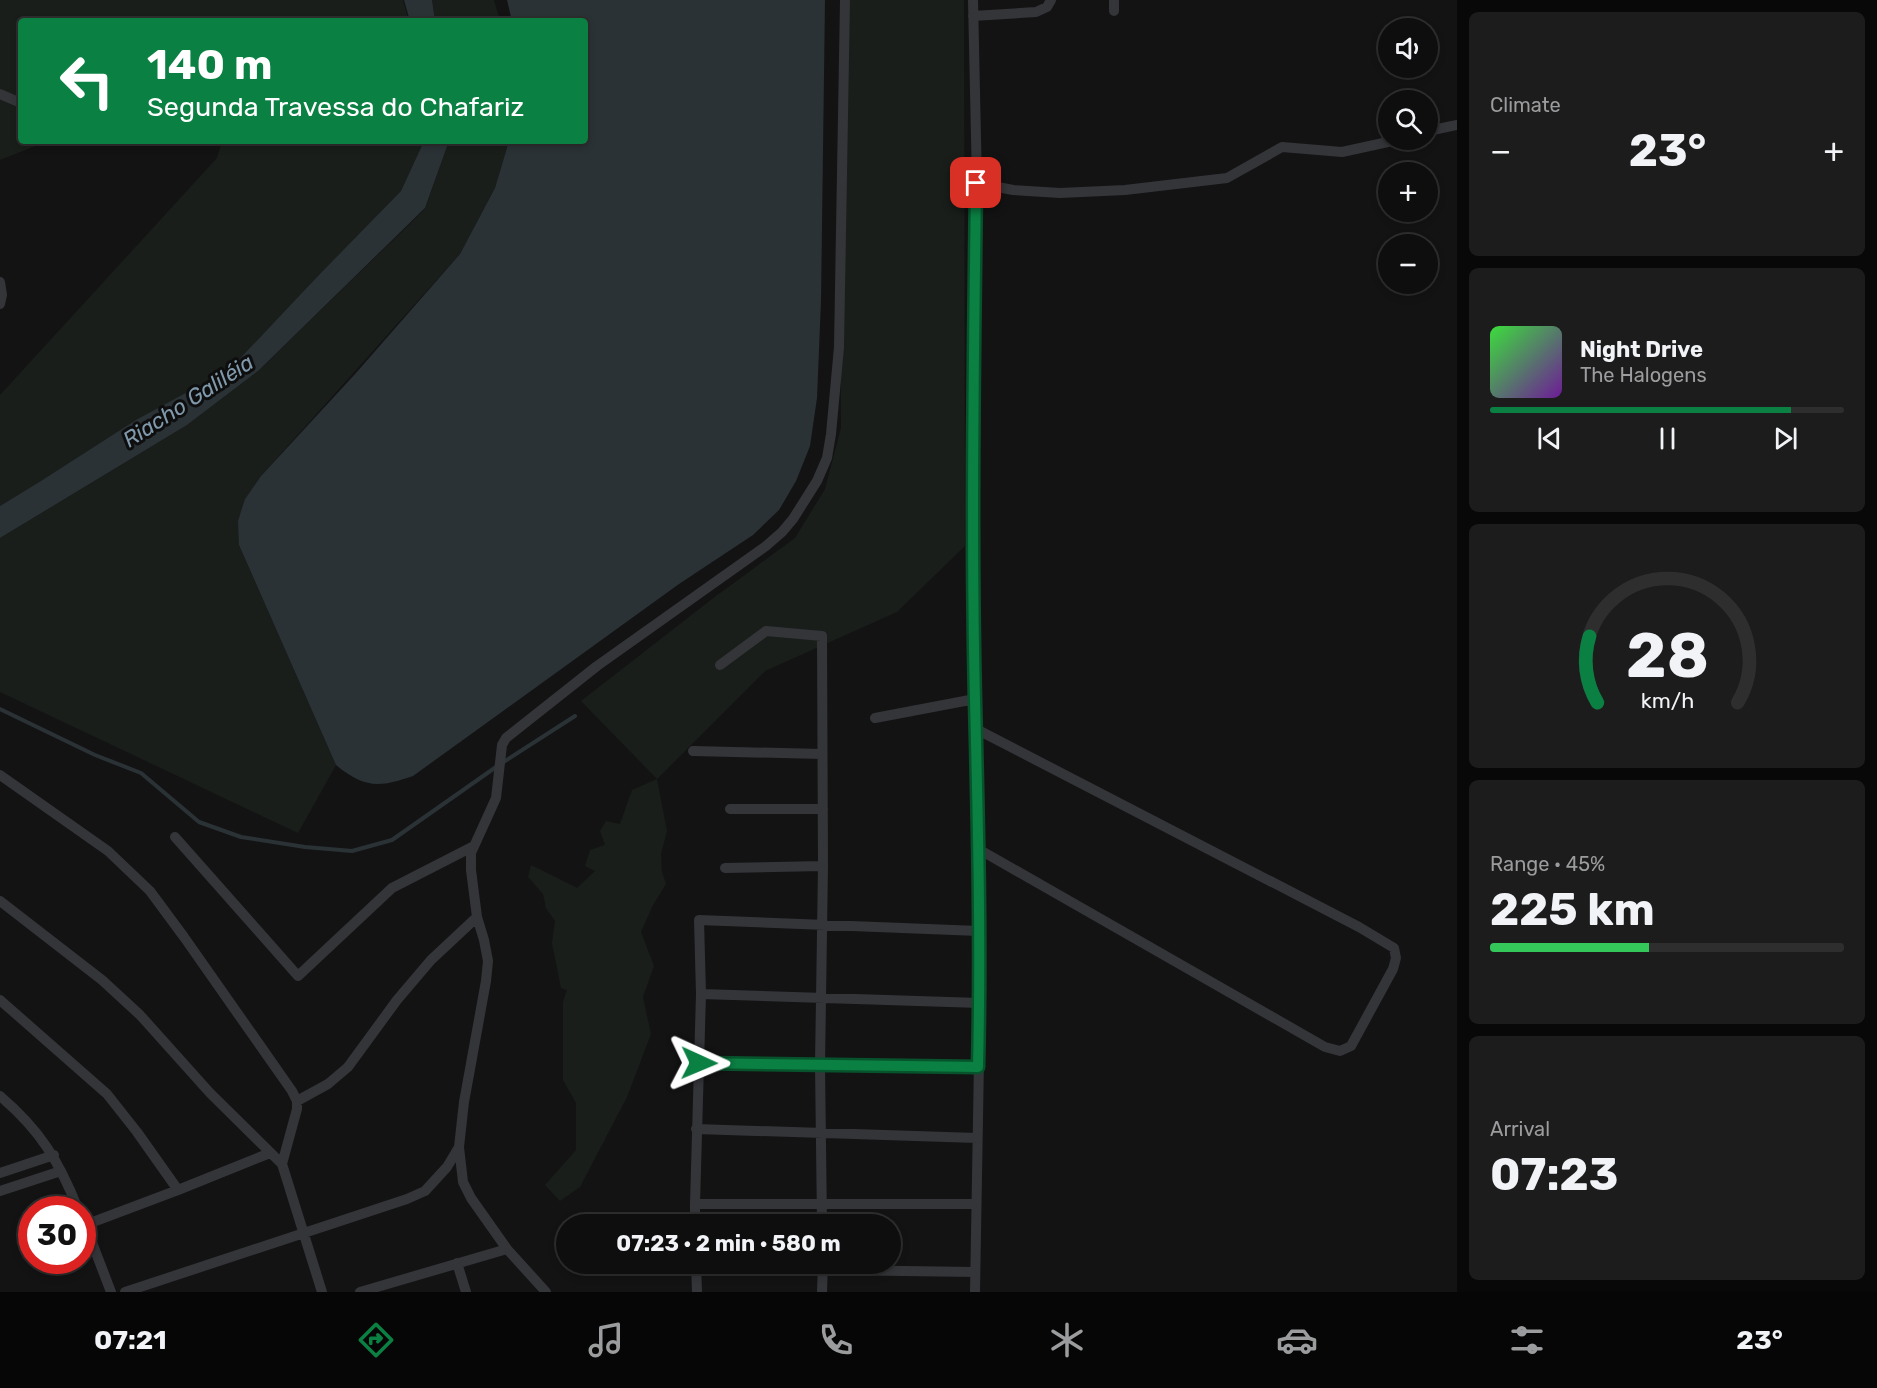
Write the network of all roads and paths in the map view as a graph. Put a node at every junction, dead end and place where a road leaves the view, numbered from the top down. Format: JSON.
{"nodes":[{"id":1,"x":845,"y":0,"type":"edge"},
{"id":2,"x":973,"y":0,"type":"edge"},
{"id":3,"x":1051,"y":0,"type":"edge"},
{"id":4,"x":973,"y":16,"type":"junction"},
{"id":5,"x":0,"y":94,"type":"edge"},
{"id":6,"x":18,"y":102,"type":"edge"},
{"id":7,"x":1457,"y":125,"type":"edge"},
{"id":8,"x":1438,"y":129,"type":"edge"},
{"id":9,"x":1378,"y":144,"type":"edge"},
{"id":10,"x":976,"y":183,"type":"junction"},
{"id":11,"x":0,"y":282,"type":"edge"},
{"id":12,"x":0,"y":304,"type":"edge"},
{"id":13,"x":720,"y":665,"type":"dead end"},
{"id":14,"x":975,"y":699,"type":"junction"},
{"id":15,"x":875,"y":718,"type":"dead end"},
{"id":16,"x":976,"y":729,"type":"junction"},
{"id":17,"x":693,"y":751,"type":"dead end"},
{"id":18,"x":822,"y":754,"type":"junction"},
{"id":19,"x":0,"y":775,"type":"edge"},
{"id":20,"x":730,"y":808,"type":"dead end"},
{"id":21,"x":823,"y":808,"type":"junction"},
{"id":22,"x":175,"y":837,"type":"dead end"},
{"id":23,"x":474,"y":846,"type":"junction"},
{"id":24,"x":980,"y":850,"type":"junction"},
{"id":25,"x":823,"y":867,"type":"junction"},
{"id":26,"x":725,"y":868,"type":"dead end"},
{"id":27,"x":0,"y":901,"type":"edge"},
{"id":28,"x":477,"y":917,"type":"junction"},
{"id":29,"x":821,"y":924,"type":"junction"},
{"id":30,"x":979,"y":931,"type":"junction"},
{"id":31,"x":701,"y":994,"type":"junction"},
{"id":32,"x":821,"y":999,"type":"junction"},
{"id":33,"x":0,"y":1000,"type":"edge"},
{"id":34,"x":980,"y":1003,"type":"junction"},
{"id":35,"x":699,"y":1063,"type":"junction"},
{"id":36,"x":820,"y":1065,"type":"junction"},
{"id":37,"x":978,"y":1067,"type":"junction"},
{"id":38,"x":0,"y":1096,"type":"edge"},
{"id":39,"x":297,"y":1101,"type":"junction"},
{"id":40,"x":696,"y":1129,"type":"junction"},
{"id":41,"x":821,"y":1133,"type":"junction"},
{"id":42,"x":977,"y":1138,"type":"junction"},
{"id":43,"x":459,"y":1147,"type":"junction"},
{"id":44,"x":270,"y":1153,"type":"junction"},
{"id":45,"x":54,"y":1155,"type":"junction"},
{"id":46,"x":282,"y":1164,"type":"junction"},
{"id":47,"x":61,"y":1171,"type":"junction"},
{"id":48,"x":0,"y":1173,"type":"edge"},
{"id":49,"x":178,"y":1190,"type":"junction"},
{"id":50,"x":0,"y":1191,"type":"edge"},
{"id":51,"x":72,"y":1196,"type":"edge"},
{"id":52,"x":694,"y":1204,"type":"junction"},
{"id":53,"x":821,"y":1204,"type":"junction"},
{"id":54,"x":976,"y":1204,"type":"junction"},
{"id":55,"x":694,"y":1214,"type":"edge"},
{"id":56,"x":822,"y":1214,"type":"edge"},
{"id":57,"x":96,"y":1218,"type":"edge"},
{"id":58,"x":303,"y":1232,"type":"junction"},
{"id":59,"x":507,"y":1249,"type":"junction"},
{"id":60,"x":96,"y":1253,"type":"edge"},
{"id":61,"x":457,"y":1263,"type":"junction"},
{"id":62,"x":901,"y":1269,"type":"edge"},
{"id":63,"x":975,"y":1272,"type":"junction"},
{"id":64,"x":696,"y":1274,"type":"edge"},
{"id":65,"x":823,"y":1274,"type":"edge"},
{"id":66,"x":394,"y":1287,"type":"edge"},
{"id":67,"x":111,"y":1292,"type":"edge"},
{"id":68,"x":125,"y":1292,"type":"edge"},
{"id":69,"x":322,"y":1292,"type":"edge"},
{"id":70,"x":360,"y":1292,"type":"edge"},
{"id":71,"x":466,"y":1292,"type":"edge"},
{"id":72,"x":546,"y":1292,"type":"edge"},
{"id":73,"x":697,"y":1292,"type":"edge"},
{"id":74,"x":822,"y":1292,"type":"edge"},
{"id":75,"x":975,"y":1292,"type":"edge"}],
"edges":[{"from":1,"to":23,"type":"street"},
{"from":2,"to":4,"type":"street"},
{"from":3,"to":4,"type":"street"},
{"from":4,"to":10,"type":"street"},
{"from":5,"to":6,"type":"street"},
{"from":7,"to":8,"type":"street"},
{"from":9,"to":10,"type":"street"},
{"from":10,"to":14,"type":"street"},
{"from":11,"to":12,"type":"street"},
{"from":13,"to":18,"type":"street"},
{"from":14,"to":15,"type":"street"},
{"from":14,"to":16,"type":"street"},
{"from":16,"to":24,"type":"street"},
{"from":16,"to":24,"type":"street"},
{"from":17,"to":18,"type":"street"},
{"from":18,"to":21,"type":"street"},
{"from":19,"to":39,"type":"street"},
{"from":20,"to":21,"type":"street"},
{"from":21,"to":25,"type":"street"},
{"from":22,"to":23,"type":"street"},
{"from":23,"to":28,"type":"street"},
{"from":24,"to":30,"type":"street"},
{"from":25,"to":26,"type":"street"},
{"from":25,"to":29,"type":"street"},
{"from":27,"to":44,"type":"street"},
{"from":28,"to":39,"type":"street"},
{"from":28,"to":43,"type":"street"},
{"from":29,"to":30,"type":"street"},
{"from":29,"to":31,"type":"street"},
{"from":29,"to":32,"type":"street"},
{"from":30,"to":34,"type":"street"},
{"from":31,"to":32,"type":"street"},
{"from":31,"to":35,"type":"street"},
{"from":32,"to":34,"type":"street"},
{"from":32,"to":36,"type":"street"},
{"from":33,"to":49,"type":"street"},
{"from":34,"to":37,"type":"street"},
{"from":35,"to":36,"type":"street"},
{"from":35,"to":40,"type":"street"},
{"from":36,"to":37,"type":"street"},
{"from":36,"to":41,"type":"street"},
{"from":37,"to":42,"type":"street"},
{"from":38,"to":45,"type":"street"},
{"from":39,"to":46,"type":"street"},
{"from":40,"to":41,"type":"street"},
{"from":40,"to":52,"type":"street"},
{"from":41,"to":42,"type":"street"},
{"from":41,"to":53,"type":"street"},
{"from":42,"to":54,"type":"street"},
{"from":43,"to":58,"type":"street"},
{"from":43,"to":59,"type":"street"},
{"from":44,"to":46,"type":"street"},
{"from":44,"to":49,"type":"street"},
{"from":45,"to":47,"type":"street"},
{"from":45,"to":48,"type":"street"},
{"from":46,"to":58,"type":"street"},
{"from":47,"to":50,"type":"street"},
{"from":47,"to":51,"type":"street"},
{"from":49,"to":57,"type":"street"},
{"from":52,"to":53,"type":"street"},
{"from":52,"to":55,"type":"street"},
{"from":53,"to":54,"type":"street"},
{"from":53,"to":56,"type":"street"},
{"from":54,"to":63,"type":"street"},
{"from":58,"to":68,"type":"street"},
{"from":58,"to":69,"type":"street"},
{"from":59,"to":61,"type":"street"},
{"from":59,"to":72,"type":"street"},
{"from":60,"to":67,"type":"street"},
{"from":61,"to":66,"type":"street"},
{"from":61,"to":71,"type":"street"},
{"from":62,"to":63,"type":"street"},
{"from":63,"to":75,"type":"street"},
{"from":64,"to":73,"type":"street"},
{"from":65,"to":74,"type":"street"},
{"from":66,"to":70,"type":"street"}]}
